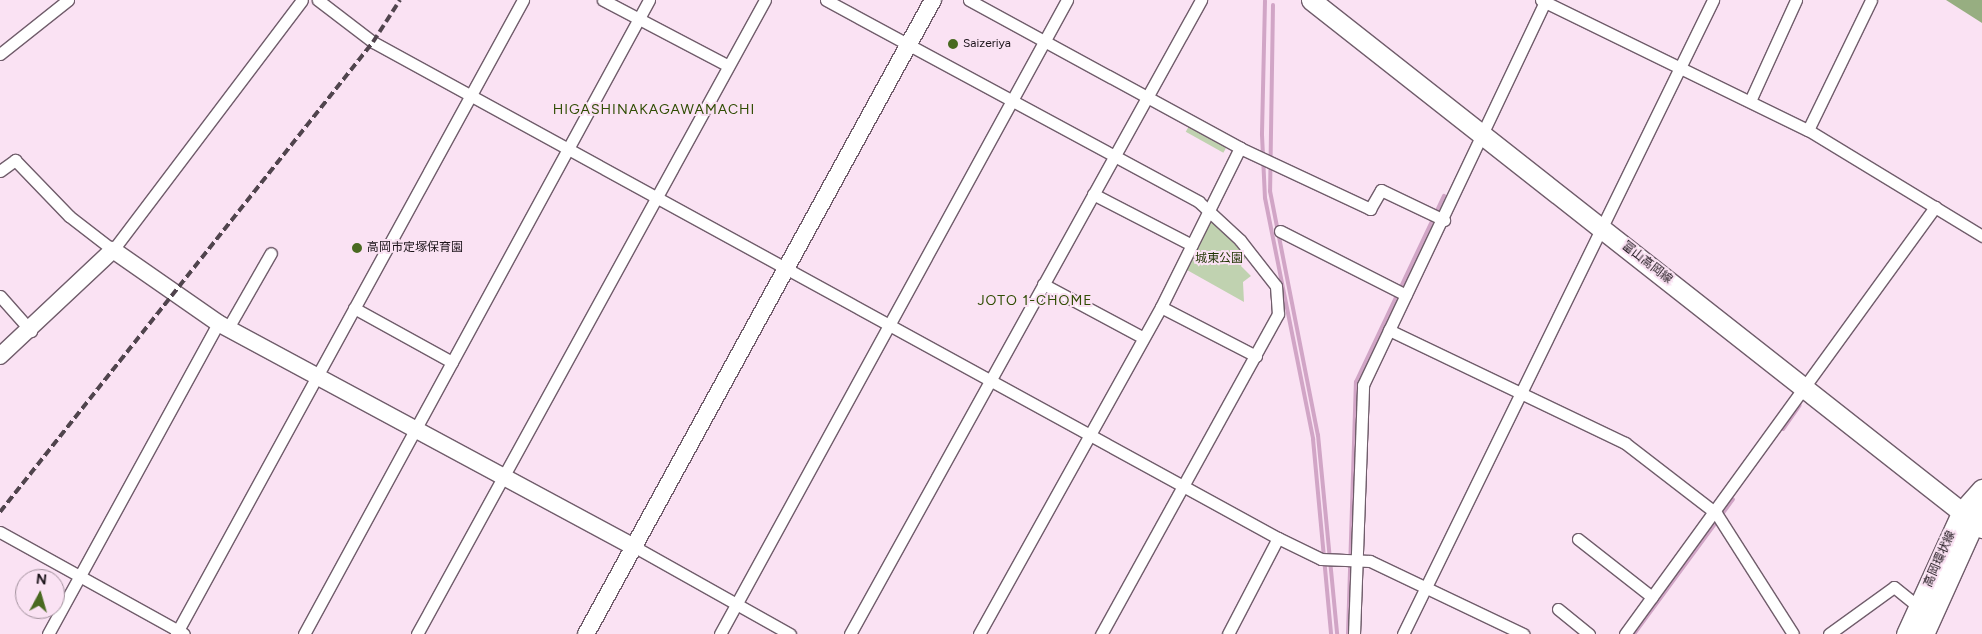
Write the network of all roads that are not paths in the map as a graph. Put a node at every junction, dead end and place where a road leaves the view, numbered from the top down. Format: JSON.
{"nodes":[{"id":1,"x":68,"y":0,"type":"edge"},
{"id":2,"x":302,"y":0,"type":"edge"},
{"id":3,"x":318,"y":0,"type":"edge"},
{"id":4,"x":523,"y":0,"type":"edge"},
{"id":5,"x":603,"y":0,"type":"edge"},
{"id":6,"x":649,"y":0,"type":"edge"},
{"id":7,"x":765,"y":0,"type":"edge"},
{"id":8,"x":826,"y":0,"type":"edge"},
{"id":9,"x":933,"y":0,"type":"edge"},
{"id":10,"x":969,"y":0,"type":"edge"},
{"id":11,"x":1067,"y":0,"type":"edge"},
{"id":12,"x":1201,"y":0,"type":"edge"},
{"id":13,"x":1311,"y":0,"type":"edge"},
{"id":14,"x":1714,"y":0,"type":"edge"},
{"id":15,"x":1796,"y":0,"type":"edge"},
{"id":16,"x":1872,"y":0,"type":"edge"},
{"id":17,"x":1544,"y":1,"type":"edge"},
{"id":18,"x":638,"y":19,"type":"junction"},
{"id":19,"x":1045,"y":40,"type":"junction"},
{"id":20,"x":908,"y":44,"type":"junction"},
{"id":21,"x":0,"y":54,"type":"edge"},
{"id":22,"x":727,"y":65,"type":"junction"},
{"id":23,"x":1680,"y":69,"type":"junction"},
{"id":24,"x":470,"y":96,"type":"junction"},
{"id":25,"x":1147,"y":96,"type":"junction"},
{"id":26,"x":1013,"y":100,"type":"junction"},
{"id":27,"x":1750,"y":101,"type":"junction"},
{"id":28,"x":1808,"y":130,"type":"junction"},
{"id":29,"x":1481,"y":133,"type":"junction"},
{"id":30,"x":1240,"y":148,"type":"junction"},
{"id":31,"x":570,"y":150,"type":"junction"},
{"id":32,"x":1114,"y":155,"type":"junction"},
{"id":33,"x":0,"y":171,"type":"edge"},
{"id":34,"x":1093,"y":194,"type":"junction"},
{"id":35,"x":656,"y":197,"type":"junction"},
{"id":36,"x":1935,"y":207,"type":"junction"},
{"id":37,"x":1209,"y":212,"type":"junction"},
{"id":38,"x":1439,"y":217,"type":"junction"},
{"id":39,"x":1602,"y":228,"type":"junction"},
{"id":40,"x":1280,"y":231,"type":"dead end"},
{"id":41,"x":1982,"y":236,"type":"edge"},
{"id":42,"x":1192,"y":245,"type":"junction"},
{"id":43,"x":113,"y":250,"type":"junction"},
{"id":44,"x":271,"y":253,"type":"dead end"},
{"id":45,"x":786,"y":267,"type":"junction"},
{"id":46,"x":1043,"y":284,"type":"junction"},
{"id":47,"x":1406,"y":295,"type":"junction"},
{"id":48,"x":0,"y":296,"type":"edge"},
{"id":49,"x":1161,"y":306,"type":"junction"},
{"id":50,"x":354,"y":308,"type":"junction"},
{"id":51,"x":886,"y":325,"type":"junction"},
{"id":52,"x":223,"y":326,"type":"junction"},
{"id":53,"x":31,"y":330,"type":"junction"},
{"id":54,"x":1389,"y":330,"type":"junction"},
{"id":55,"x":1142,"y":337,"type":"junction"},
{"id":56,"x":0,"y":356,"type":"edge"},
{"id":57,"x":1256,"y":356,"type":"junction"},
{"id":58,"x":452,"y":362,"type":"junction"},
{"id":59,"x":317,"y":377,"type":"junction"},
{"id":60,"x":990,"y":381,"type":"junction"},
{"id":61,"x":1805,"y":387,"type":"junction"},
{"id":62,"x":1520,"y":392,"type":"junction"},
{"id":63,"x":415,"y":427,"type":"junction"},
{"id":64,"x":1088,"y":435,"type":"junction"},
{"id":65,"x":504,"y":476,"type":"junction"},
{"id":66,"x":1183,"y":486,"type":"junction"},
{"id":67,"x":1982,"y":489,"type":"edge"},
{"id":68,"x":1982,"y":503,"type":"edge"},
{"id":69,"x":1718,"y":516,"type":"junction"},
{"id":70,"x":1973,"y":520,"type":"edge"},
{"id":71,"x":0,"y":532,"type":"edge"},
{"id":72,"x":1278,"y":538,"type":"junction"},
{"id":73,"x":1578,"y":539,"type":"dead end"},
{"id":74,"x":633,"y":546,"type":"junction"},
{"id":75,"x":1352,"y":559,"type":"junction"},
{"id":76,"x":79,"y":576,"type":"junction"},
{"id":77,"x":1427,"y":586,"type":"junction"},
{"id":78,"x":1652,"y":597,"type":"junction"},
{"id":79,"x":736,"y":604,"type":"junction"},
{"id":80,"x":1919,"y":607,"type":"junction"},
{"id":81,"x":1558,"y":609,"type":"dead end"},
{"id":82,"x":179,"y":633,"type":"edge"},
{"id":83,"x":48,"y":634,"type":"edge"},
{"id":84,"x":304,"y":634,"type":"edge"},
{"id":85,"x":417,"y":634,"type":"edge"},
{"id":86,"x":586,"y":634,"type":"edge"},
{"id":87,"x":720,"y":634,"type":"edge"},
{"id":88,"x":790,"y":634,"type":"edge"},
{"id":89,"x":850,"y":634,"type":"edge"},
{"id":90,"x":979,"y":634,"type":"edge"},
{"id":91,"x":1101,"y":634,"type":"edge"},
{"id":92,"x":1228,"y":634,"type":"edge"},
{"id":93,"x":1354,"y":634,"type":"edge"},
{"id":94,"x":1403,"y":634,"type":"edge"},
{"id":95,"x":1523,"y":634,"type":"edge"},
{"id":96,"x":1589,"y":634,"type":"edge"},
{"id":97,"x":1625,"y":634,"type":"edge"},
{"id":98,"x":1793,"y":634,"type":"edge"},
{"id":99,"x":1829,"y":634,"type":"edge"},
{"id":100,"x":1906,"y":634,"type":"edge"},
{"id":101,"x":1924,"y":634,"type":"edge"}],
"edges":[{"from":1,"to":21,"type":"street"},
{"from":2,"to":43,"type":"street"},
{"from":3,"to":24,"type":"street"},
{"from":4,"to":24,"type":"street"},
{"from":5,"to":18,"type":"street"},
{"from":6,"to":18,"type":"street"},
{"from":7,"to":22,"type":"street"},
{"from":8,"to":20,"type":"street"},
{"from":9,"to":20,"type":"street"},
{"from":10,"to":19,"type":"street"},
{"from":11,"to":19,"type":"street"},
{"from":12,"to":25,"type":"street"},
{"from":13,"to":29,"type":"main road","name":"富山高岡線"},
{"from":14,"to":23,"type":"street"},
{"from":15,"to":27,"type":"street"},
{"from":16,"to":28,"type":"street"},
{"from":17,"to":23,"type":"street"},
{"from":17,"to":29,"type":"street"},
{"from":18,"to":22,"type":"street"},
{"from":18,"to":31,"type":"street"},
{"from":19,"to":25,"type":"street"},
{"from":19,"to":26,"type":"street"},
{"from":20,"to":26,"type":"street"},
{"from":20,"to":45,"type":"street"},
{"from":22,"to":35,"type":"street"},
{"from":23,"to":27,"type":"street"},
{"from":23,"to":39,"type":"street"},
{"from":24,"to":31,"type":"street"},
{"from":24,"to":50,"type":"street"},
{"from":25,"to":30,"type":"street"},
{"from":25,"to":32,"type":"street"},
{"from":26,"to":32,"type":"street"},
{"from":26,"to":51,"type":"street"},
{"from":27,"to":28,"type":"street"},
{"from":28,"to":36,"type":"street"},
{"from":29,"to":38,"type":"street"},
{"from":29,"to":39,"type":"main road","name":"富山高岡線"},
{"from":30,"to":37,"type":"street"},
{"from":30,"to":38,"type":"street"},
{"from":31,"to":35,"type":"street"},
{"from":31,"to":58,"type":"street"},
{"from":32,"to":34,"type":"street"},
{"from":32,"to":37,"type":"street"},
{"from":33,"to":43,"type":"street"},
{"from":34,"to":42,"type":"street"},
{"from":34,"to":46,"type":"street"},
{"from":35,"to":45,"type":"street"},
{"from":35,"to":65,"type":"street"},
{"from":36,"to":41,"type":"street"},
{"from":36,"to":61,"type":"street"},
{"from":37,"to":42,"type":"street"},
{"from":37,"to":57,"type":"street"},
{"from":38,"to":47,"type":"street"},
{"from":39,"to":61,"type":"main road","name":"富山高岡線"},
{"from":39,"to":62,"type":"street"},
{"from":40,"to":47,"type":"street"},
{"from":42,"to":49,"type":"street"},
{"from":43,"to":52,"type":"street"},
{"from":43,"to":53,"type":"street"},
{"from":44,"to":52,"type":"street"},
{"from":45,"to":51,"type":"street"},
{"from":45,"to":74,"type":"street"},
{"from":46,"to":55,"type":"street"},
{"from":46,"to":60,"type":"street"},
{"from":47,"to":54,"type":"street"},
{"from":48,"to":53,"type":"street"},
{"from":49,"to":55,"type":"street"},
{"from":49,"to":57,"type":"street"},
{"from":50,"to":58,"type":"street"},
{"from":50,"to":59,"type":"street"},
{"from":51,"to":60,"type":"street"},
{"from":51,"to":79,"type":"street"},
{"from":52,"to":59,"type":"street"},
{"from":52,"to":76,"type":"street"},
{"from":53,"to":56,"type":"street"},
{"from":54,"to":62,"type":"street"},
{"from":54,"to":75,"type":"street"},
{"from":55,"to":64,"type":"street"},
{"from":57,"to":66,"type":"street"},
{"from":58,"to":63,"type":"street"},
{"from":59,"to":63,"type":"street"},
{"from":59,"to":82,"type":"street"},
{"from":60,"to":64,"type":"street"},
{"from":60,"to":89,"type":"street"},
{"from":61,"to":69,"type":"street"},
{"from":61,"to":70,"type":"main road","name":"富山高岡線"},
{"from":62,"to":69,"type":"street"},
{"from":62,"to":77,"type":"street"},
{"from":63,"to":65,"type":"street"},
{"from":63,"to":84,"type":"street"},
{"from":64,"to":66,"type":"street"},
{"from":64,"to":90,"type":"street"},
{"from":65,"to":74,"type":"street"},
{"from":65,"to":85,"type":"street"},
{"from":66,"to":72,"type":"street"},
{"from":66,"to":91,"type":"street"},
{"from":67,"to":70,"type":"main road","name":"高岡環状線"},
{"from":68,"to":70,"type":"main road","name":"高岡環状線"},
{"from":69,"to":78,"type":"street"},
{"from":69,"to":98,"type":"street"},
{"from":70,"to":80,"type":"main road","name":"高岡環状線"},
{"from":70,"to":101,"type":"main road","name":"高岡環状線"},
{"from":71,"to":76,"type":"street"},
{"from":72,"to":75,"type":"street"},
{"from":72,"to":92,"type":"street"},
{"from":73,"to":78,"type":"street"},
{"from":74,"to":79,"type":"street"},
{"from":74,"to":86,"type":"street"},
{"from":75,"to":77,"type":"street"},
{"from":75,"to":93,"type":"street"},
{"from":76,"to":82,"type":"street"},
{"from":76,"to":83,"type":"street"},
{"from":77,"to":94,"type":"street"},
{"from":77,"to":95,"type":"street"},
{"from":78,"to":97,"type":"street"},
{"from":79,"to":87,"type":"street"},
{"from":79,"to":88,"type":"street"},
{"from":80,"to":99,"type":"street"},
{"from":80,"to":100,"type":"main road","name":"高岡環状線"},
{"from":81,"to":96,"type":"street"}]}
